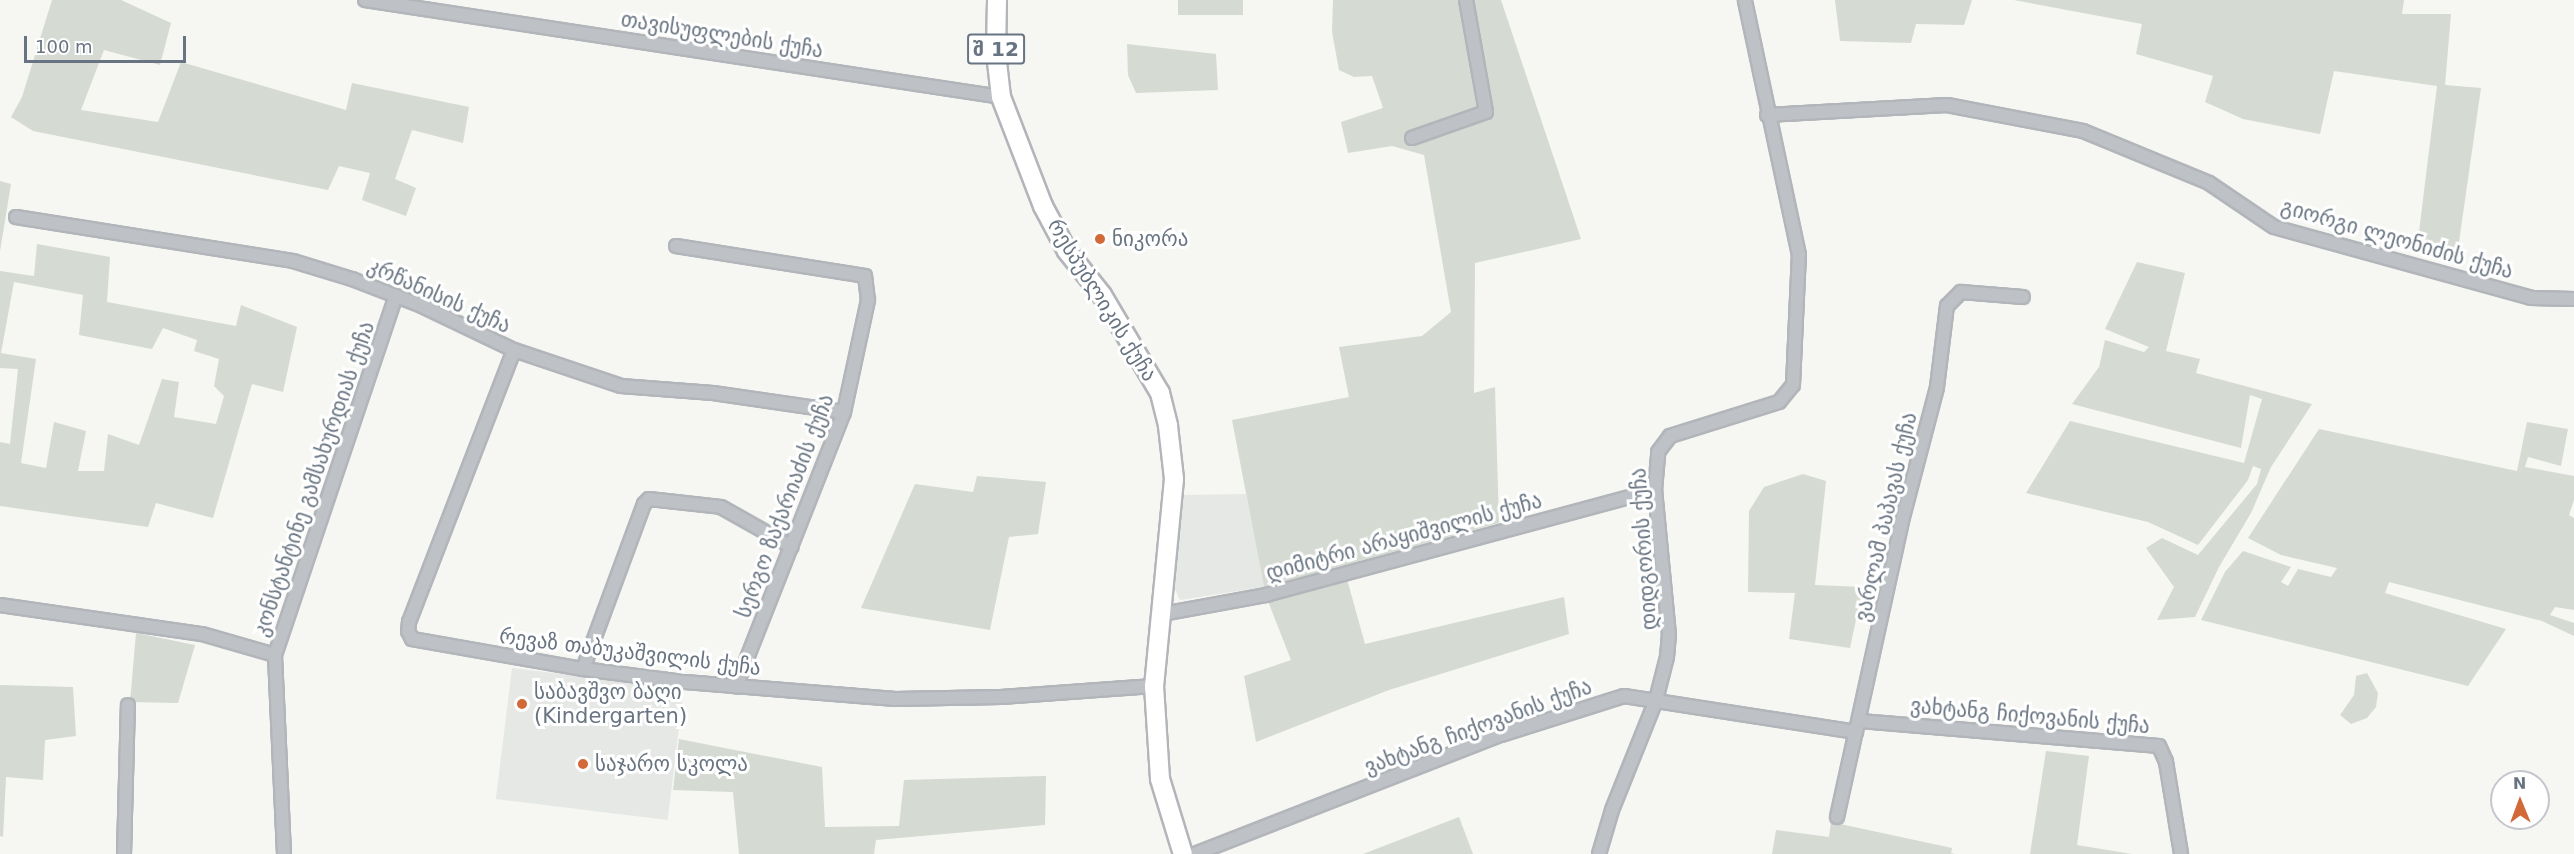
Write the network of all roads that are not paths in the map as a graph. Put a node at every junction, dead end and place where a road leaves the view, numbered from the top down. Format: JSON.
{"nodes":[{"id":1,"x":365,"y":0,"type":"edge"},
{"id":2,"x":997,"y":0,"type":"edge"},
{"id":3,"x":1466,"y":0,"type":"edge"},
{"id":4,"x":1745,"y":0,"type":"edge"},
{"id":5,"x":1001,"y":97,"type":"junction"},
{"id":6,"x":1767,"y":115,"type":"junction"},
{"id":7,"x":1412,"y":138,"type":"dead end"},
{"id":8,"x":16,"y":217,"type":"dead end"},
{"id":9,"x":676,"y":246,"type":"dead end"},
{"id":10,"x":396,"y":296,"type":"junction"},
{"id":11,"x":2023,"y":297,"type":"dead end"},
{"id":12,"x":2574,"y":299,"type":"edge"},
{"id":13,"x":514,"y":350,"type":"junction"},
{"id":14,"x":844,"y":412,"type":"junction"},
{"id":15,"x":1655,"y":490,"type":"junction"},
{"id":16,"x":792,"y":547,"type":"junction"},
{"id":17,"x":0,"y":605,"type":"edge"},
{"id":18,"x":1162,"y":614,"type":"junction"},
{"id":19,"x":275,"y":655,"type":"junction"},
{"id":20,"x":583,"y":669,"type":"junction"},
{"id":21,"x":736,"y":686,"type":"junction"},
{"id":22,"x":1154,"y":686,"type":"junction"},
{"id":23,"x":1656,"y":700,"type":"junction"},
{"id":24,"x":128,"y":705,"type":"dead end"},
{"id":25,"x":1858,"y":727,"type":"junction"},
{"id":26,"x":1837,"y":817,"type":"dead end"},
{"id":27,"x":124,"y":854,"type":"edge"},
{"id":28,"x":284,"y":854,"type":"edge"},
{"id":29,"x":1183,"y":854,"type":"edge"},
{"id":30,"x":1195,"y":854,"type":"edge"},
{"id":31,"x":1599,"y":854,"type":"edge"},
{"id":32,"x":2181,"y":854,"type":"edge"}],
"edges":[{"from":1,"to":5,"type":"street","name":"თავისუფლების ქუჩა"},
{"from":2,"to":5,"type":"main road","name":"რესპუბლიკის ქუჩა","number":"შ 12"},
{"from":3,"to":7,"type":"street"},
{"from":4,"to":6,"type":"street","name":"დიდგორის ქუჩა"},
{"from":5,"to":18,"type":"main road","name":"რესპუბლიკის ქუჩა"},
{"from":6,"to":12,"type":"street","name":"გიორგი ლეონიძის ქუჩა"},
{"from":6,"to":15,"type":"street","name":"დიდგორის ქუჩა"},
{"from":8,"to":10,"type":"street","name":"კრწანისის ქუჩა"},
{"from":9,"to":14,"type":"street","name":"სერგო ზაქარიაძის ქუჩა"},
{"from":10,"to":13,"type":"street","name":"კრწანისის ქუჩა"},
{"from":10,"to":19,"type":"street","name":"კონსტანტინე გამსახურდიას ქუჩა"},
{"from":11,"to":25,"type":"street","name":"ვარლამ პაპავას ქუჩა"},
{"from":13,"to":14,"type":"street","name":"კრწანისის ქუჩა"},
{"from":13,"to":20,"type":"street","name":"რევაზ თაბუკაშვილის ქუჩა"},
{"from":14,"to":16,"type":"street","name":"სერგო ზაქარიაძის ქუჩა"},
{"from":15,"to":18,"type":"street","name":"დიმიტრი არაყიშვილის ქუჩა"},
{"from":15,"to":23,"type":"street","name":"დიდგორის ქუჩა"},
{"from":16,"to":20,"type":"street"},
{"from":16,"to":21,"type":"street","name":"სერგო ზაქარიაძის ქუჩა"},
{"from":17,"to":19,"type":"street"},
{"from":18,"to":22,"type":"main road","name":"რესპუბლიკის ქუჩა"},
{"from":19,"to":28,"type":"street","name":"კონსტანტინე გამსახურდიას ქუჩა"},
{"from":20,"to":21,"type":"street","name":"რევაზ თაბუკაშვილის ქუჩა"},
{"from":21,"to":22,"type":"street","name":"რევაზ თაბუკაშვილის ქუჩა"},
{"from":22,"to":29,"type":"main road","name":"რესპუბლიკის ქუჩა"},
{"from":23,"to":25,"type":"street","name":"ვახტანგ ჩიქოვანის ქუჩა"},
{"from":23,"to":30,"type":"street","name":"ვახტანგ ჩიქოვანის ქუჩა"},
{"from":23,"to":31,"type":"street","name":"დიდგორის ქუჩა"},
{"from":24,"to":27,"type":"street"},
{"from":25,"to":26,"type":"street","name":"ვარლამ პაპავას ქუჩა"},
{"from":25,"to":32,"type":"street","name":"ვახტანგ ჩიქოვანის ქუჩა"}]}
